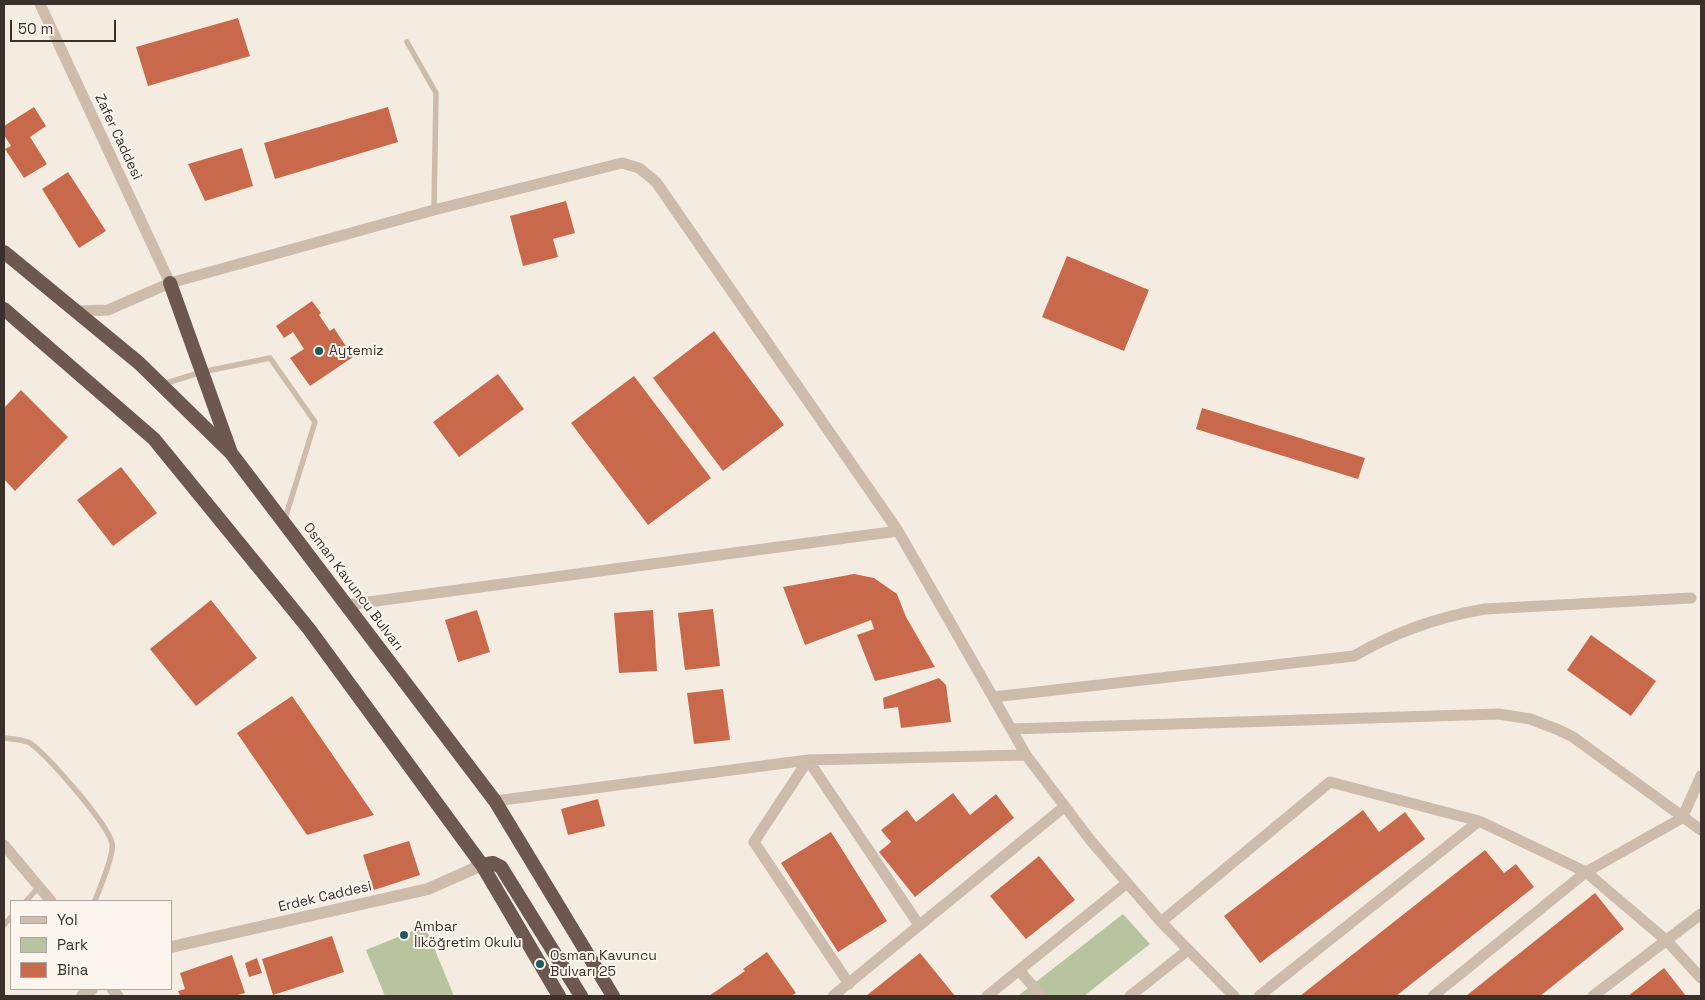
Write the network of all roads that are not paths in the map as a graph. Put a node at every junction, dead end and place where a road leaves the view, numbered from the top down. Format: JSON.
{"nodes":[{"id":1,"x":40,"y":4,"type":"edge"},
{"id":2,"x":407,"y":42,"type":"dead end"},
{"id":3,"x":434,"y":210,"type":"junction"},
{"id":4,"x":4,"y":252,"type":"edge"},
{"id":5,"x":170,"y":283,"type":"junction"},
{"id":6,"x":4,"y":309,"type":"edge"},
{"id":7,"x":75,"y":311,"type":"junction"},
{"id":8,"x":202,"y":372,"type":"junction"},
{"id":9,"x":161,"y":385,"type":"junction"},
{"id":10,"x":231,"y":453,"type":"junction"},
{"id":11,"x":284,"y":522,"type":"junction"},
{"id":12,"x":898,"y":531,"type":"junction"},
{"id":13,"x":1691,"y":598,"type":"dead end"},
{"id":14,"x":346,"y":605,"type":"junction"},
{"id":15,"x":993,"y":697,"type":"junction"},
{"id":16,"x":1011,"y":729,"type":"junction"},
{"id":17,"x":4,"y":738,"type":"edge"},
{"id":18,"x":1026,"y":755,"type":"junction"},
{"id":19,"x":808,"y":760,"type":"junction"},
{"id":20,"x":1701,"y":776,"type":"edge"},
{"id":21,"x":495,"y":801,"type":"junction"},
{"id":22,"x":1064,"y":807,"type":"junction"},
{"id":23,"x":1682,"y":818,"type":"junction"},
{"id":24,"x":1479,"y":820,"type":"junction"},
{"id":25,"x":1701,"y":830,"type":"edge"},
{"id":26,"x":4,"y":845,"type":"edge"},
{"id":27,"x":482,"y":865,"type":"junction"},
{"id":28,"x":1586,"y":872,"type":"junction"},
{"id":29,"x":1127,"y":883,"type":"junction"},
{"id":30,"x":39,"y":887,"type":"junction"},
{"id":31,"x":27,"y":900,"type":"edge"},
{"id":32,"x":50,"y":900,"type":"edge"},
{"id":33,"x":95,"y":900,"type":"edge"},
{"id":34,"x":1701,"y":914,"type":"edge"},
{"id":35,"x":1161,"y":922,"type":"junction"},
{"id":36,"x":919,"y":925,"type":"junction"},
{"id":37,"x":1667,"y":941,"type":"junction"},
{"id":38,"x":172,"y":948,"type":"edge"},
{"id":39,"x":1188,"y":950,"type":"junction"},
{"id":40,"x":1019,"y":970,"type":"junction"},
{"id":41,"x":1701,"y":978,"type":"edge"},
{"id":42,"x":849,"y":984,"type":"junction"},
{"id":43,"x":554,"y":994,"type":"edge"},
{"id":44,"x":581,"y":996,"type":"edge"},
{"id":45,"x":614,"y":996,"type":"edge"},
{"id":46,"x":834,"y":996,"type":"edge"},
{"id":47,"x":987,"y":996,"type":"edge"},
{"id":48,"x":1041,"y":996,"type":"edge"},
{"id":49,"x":1130,"y":996,"type":"edge"},
{"id":50,"x":1234,"y":996,"type":"edge"},
{"id":51,"x":1259,"y":996,"type":"edge"},
{"id":52,"x":1433,"y":996,"type":"edge"},
{"id":53,"x":1593,"y":996,"type":"edge"}],
"edges":[{"from":1,"to":5,"type":"street","name":"Zafer Caddesi"},
{"from":2,"to":3,"type":"lane"},
{"from":3,"to":5,"type":"street"},
{"from":3,"to":12,"type":"street"},
{"from":4,"to":7,"type":"highway","name":"Osman Kavuncu Bulvarı"},
{"from":5,"to":7,"type":"street"},
{"from":5,"to":8,"type":"highway"},
{"from":6,"to":27,"type":"highway"},
{"from":7,"to":9,"type":"highway","name":"Osman Kavuncu Bulvarı"},
{"from":8,"to":9,"type":"lane"},
{"from":8,"to":10,"type":"highway"},
{"from":8,"to":11,"type":"lane"},
{"from":9,"to":10,"type":"highway","name":"Osman Kavuncu Bulvarı"},
{"from":10,"to":11,"type":"highway","name":"Osman Kavuncu Bulvarı"},
{"from":11,"to":14,"type":"highway","name":"Osman Kavuncu Bulvarı"},
{"from":12,"to":14,"type":"street"},
{"from":12,"to":15,"type":"street"},
{"from":13,"to":15,"type":"street"},
{"from":14,"to":21,"type":"highway","name":"Osman Kavuncu Bulvarı"},
{"from":15,"to":16,"type":"street"},
{"from":16,"to":18,"type":"street"},
{"from":16,"to":23,"type":"street"},
{"from":17,"to":33,"type":"lane"},
{"from":18,"to":19,"type":"street"},
{"from":18,"to":22,"type":"street"},
{"from":19,"to":21,"type":"street"},
{"from":19,"to":36,"type":"street"},
{"from":19,"to":42,"type":"street"},
{"from":20,"to":23,"type":"street"},
{"from":21,"to":45,"type":"highway","name":"Osman Kavuncu Bulvarı"},
{"from":22,"to":29,"type":"street"},
{"from":22,"to":36,"type":"street"},
{"from":23,"to":25,"type":"street"},
{"from":23,"to":28,"type":"street"},
{"from":24,"to":28,"type":"street"},
{"from":24,"to":35,"type":"street"},
{"from":24,"to":51,"type":"street"},
{"from":26,"to":30,"type":"street"},
{"from":27,"to":38,"type":"street","name":"Erdek Caddesi"},
{"from":27,"to":43,"type":"highway"},
{"from":27,"to":44,"type":"highway"},
{"from":28,"to":37,"type":"street"},
{"from":28,"to":52,"type":"street"},
{"from":29,"to":35,"type":"street"},
{"from":29,"to":40,"type":"street"},
{"from":30,"to":31,"type":"lane"},
{"from":30,"to":32,"type":"street"},
{"from":34,"to":37,"type":"street"},
{"from":35,"to":39,"type":"street"},
{"from":36,"to":42,"type":"street"},
{"from":37,"to":41,"type":"street"},
{"from":37,"to":53,"type":"street"},
{"from":39,"to":49,"type":"street"},
{"from":39,"to":50,"type":"street"},
{"from":40,"to":47,"type":"street"},
{"from":40,"to":48,"type":"street"},
{"from":42,"to":46,"type":"street"}]}
